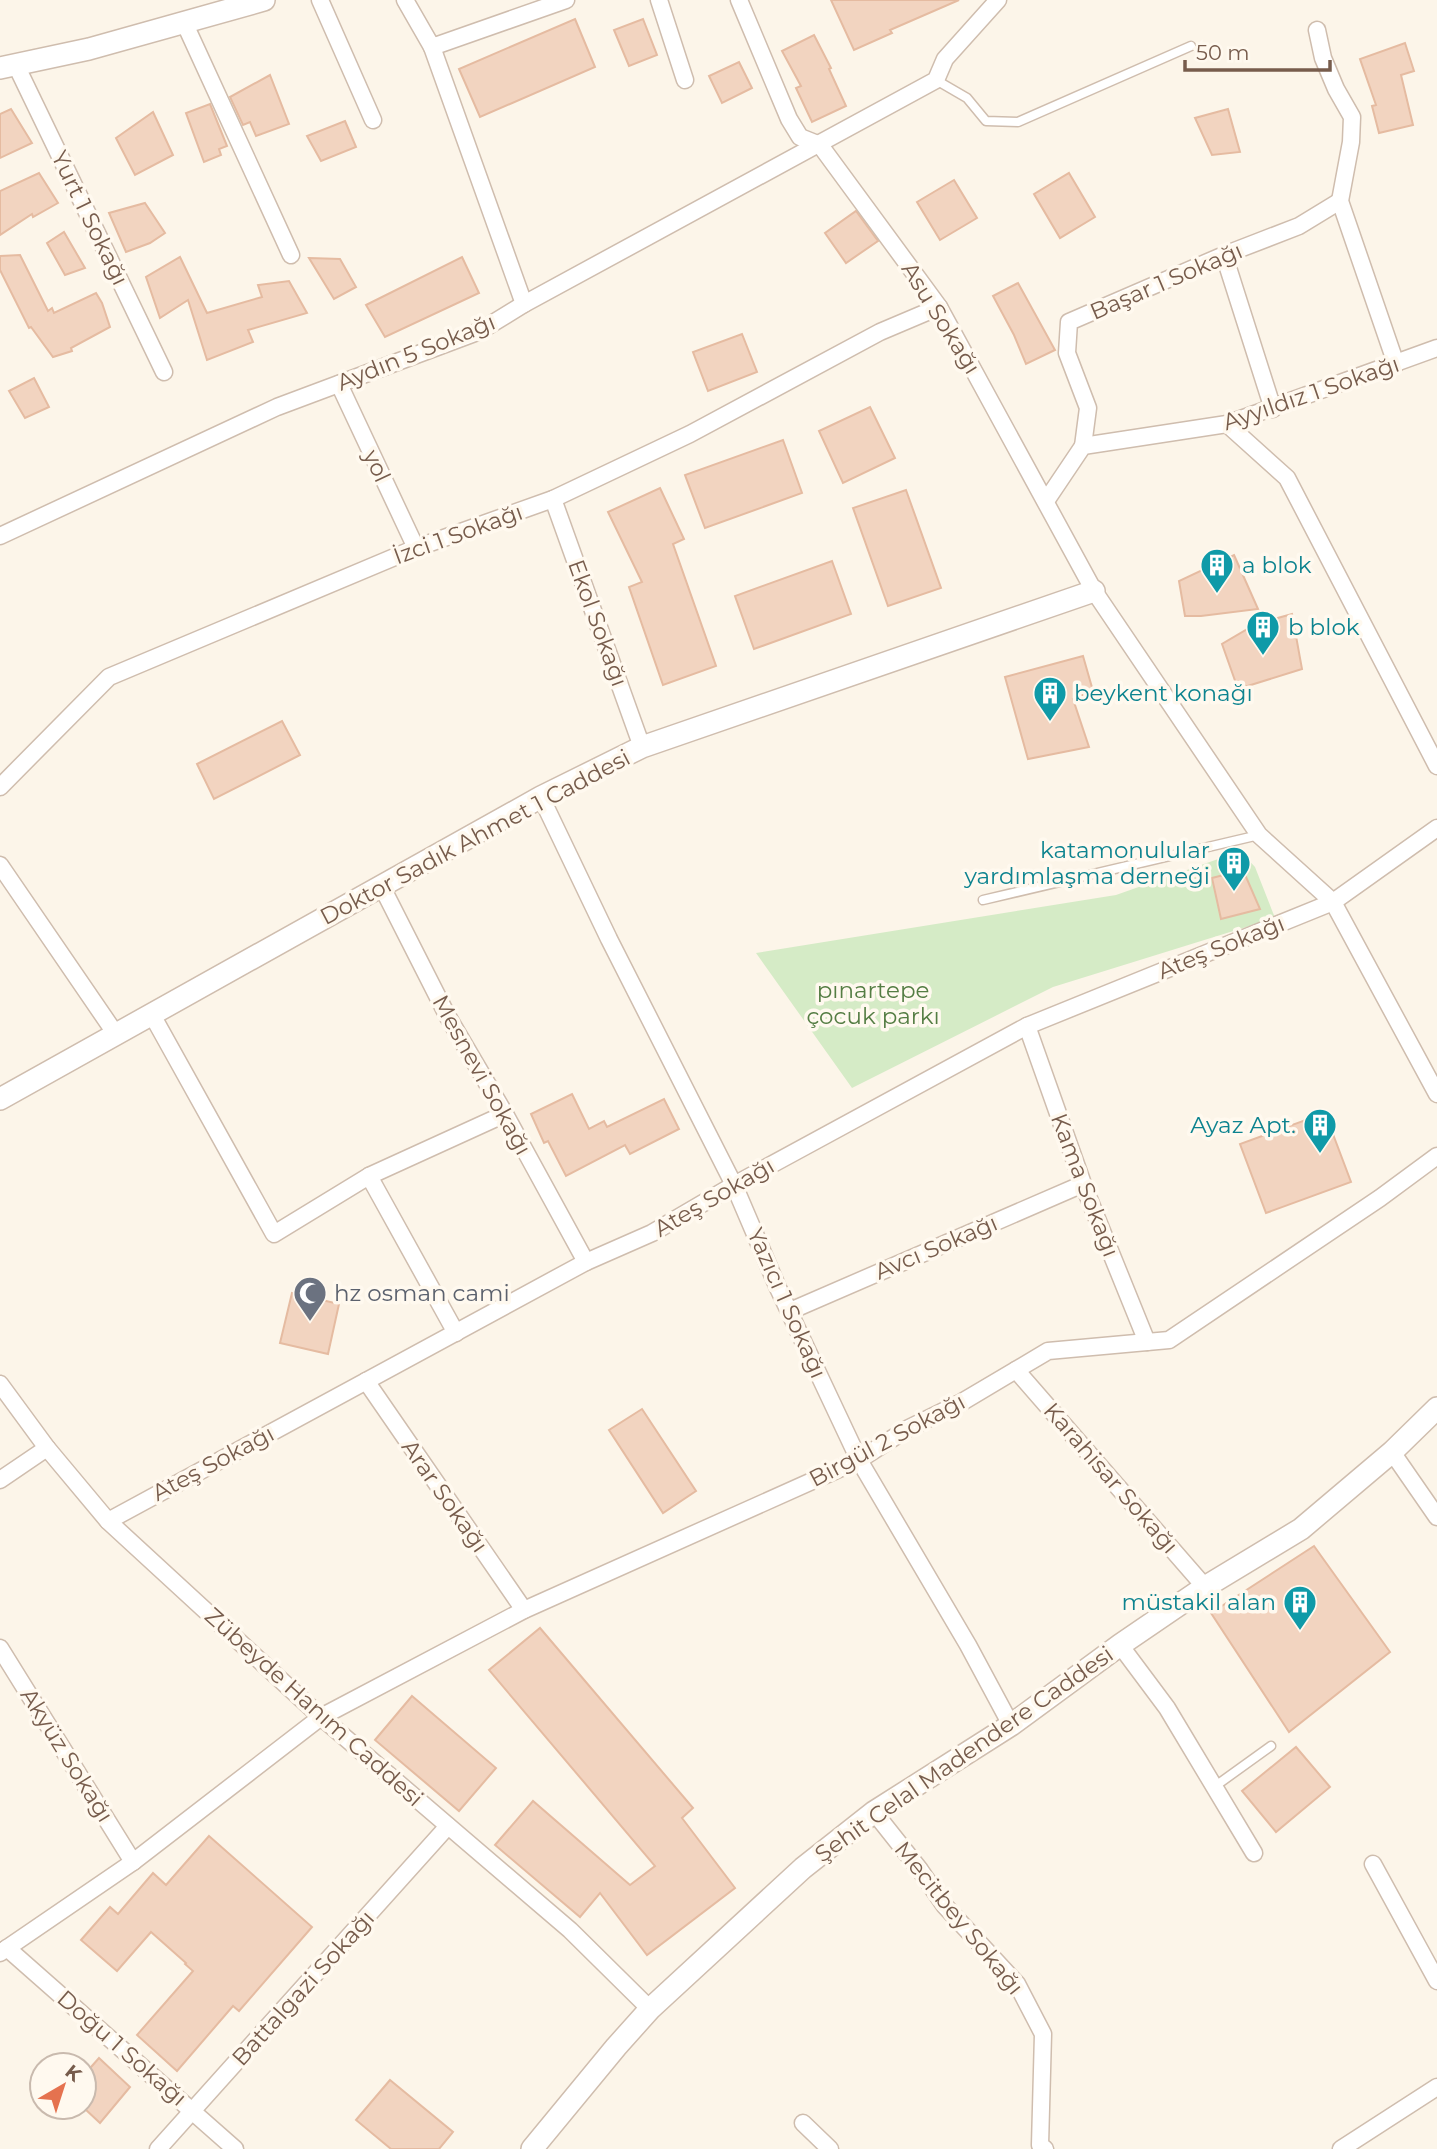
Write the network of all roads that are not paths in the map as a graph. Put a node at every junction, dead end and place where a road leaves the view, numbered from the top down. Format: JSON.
{"nodes":[{"id":1,"x":264,"y":0,"type":"edge"},
{"id":2,"x":320,"y":0,"type":"edge"},
{"id":3,"x":405,"y":0,"type":"edge"},
{"id":4,"x":566,"y":0,"type":"edge"},
{"id":5,"x":659,"y":0,"type":"edge"},
{"id":6,"x":739,"y":0,"type":"edge"},
{"id":7,"x":998,"y":0,"type":"edge"},
{"id":8,"x":184,"y":22,"type":"junction"},
{"id":9,"x":1317,"y":30,"type":"dead end"},
{"id":10,"x":1191,"y":46,"type":"dead end"},
{"id":11,"x":432,"y":47,"type":"junction"},
{"id":12,"x":8,"y":66,"type":"edge"},
{"id":13,"x":685,"y":80,"type":"dead end"},
{"id":14,"x":936,"y":80,"type":"junction"},
{"id":15,"x":373,"y":120,"type":"dead end"},
{"id":16,"x":820,"y":145,"type":"junction"},
{"id":17,"x":1340,"y":201,"type":"junction"},
{"id":18,"x":290,"y":255,"type":"dead end"},
{"id":19,"x":1224,"y":255,"type":"junction"},
{"id":20,"x":524,"y":304,"type":"junction"},
{"id":21,"x":939,"y":307,"type":"junction"},
{"id":22,"x":1437,"y":348,"type":"edge"},
{"id":23,"x":1396,"y":364,"type":"junction"},
{"id":24,"x":164,"y":372,"type":"dead end"},
{"id":25,"x":339,"y":384,"type":"junction"},
{"id":26,"x":1273,"y":409,"type":"junction"},
{"id":27,"x":1227,"y":424,"type":"junction"},
{"id":28,"x":1083,"y":446,"type":"junction"},
{"id":29,"x":553,"y":499,"type":"junction"},
{"id":30,"x":1046,"y":501,"type":"junction"},
{"id":31,"x":0,"y":536,"type":"edge"},
{"id":32,"x":416,"y":548,"type":"junction"},
{"id":33,"x":1094,"y":591,"type":"junction"},
{"id":34,"x":642,"y":747,"type":"junction"},
{"id":35,"x":1437,"y":766,"type":"edge"},
{"id":36,"x":0,"y":787,"type":"edge"},
{"id":37,"x":541,"y":797,"type":"junction"},
{"id":38,"x":1437,"y":828,"type":"edge"},
{"id":39,"x":1259,"y":835,"type":"junction"},
{"id":40,"x":0,"y":865,"type":"edge"},
{"id":41,"x":382,"y":887,"type":"junction"},
{"id":42,"x":983,"y":900,"type":"dead end"},
{"id":43,"x":1333,"y":902,"type":"junction"},
{"id":44,"x":151,"y":1013,"type":"junction"},
{"id":45,"x":1027,"y":1026,"type":"junction"},
{"id":46,"x":115,"y":1033,"type":"junction"},
{"id":47,"x":1437,"y":1094,"type":"edge"},
{"id":48,"x":0,"y":1099,"type":"edge"},
{"id":49,"x":505,"y":1114,"type":"junction"},
{"id":50,"x":1437,"y":1156,"type":"edge"},
{"id":51,"x":369,"y":1176,"type":"junction"},
{"id":52,"x":1083,"y":1184,"type":"junction"},
{"id":53,"x":734,"y":1185,"type":"junction"},
{"id":54,"x":586,"y":1262,"type":"junction"},
{"id":55,"x":790,"y":1311,"type":"junction"},
{"id":56,"x":456,"y":1333,"type":"junction"},
{"id":57,"x":1147,"y":1342,"type":"junction"},
{"id":58,"x":1016,"y":1370,"type":"junction"},
{"id":59,"x":366,"y":1381,"type":"junction"},
{"id":60,"x":0,"y":1384,"type":"edge"},
{"id":61,"x":1437,"y":1408,"type":"edge"},
{"id":62,"x":47,"y":1448,"type":"junction"},
{"id":63,"x":1392,"y":1452,"type":"junction"},
{"id":64,"x":859,"y":1460,"type":"junction"},
{"id":65,"x":0,"y":1480,"type":"edge"},
{"id":66,"x":1437,"y":1517,"type":"edge"},
{"id":67,"x":108,"y":1521,"type":"junction"},
{"id":68,"x":1205,"y":1587,"type":"junction"},
{"id":69,"x":524,"y":1610,"type":"junction"},
{"id":70,"x":1120,"y":1644,"type":"junction"},
{"id":71,"x":0,"y":1648,"type":"edge"},
{"id":72,"x":321,"y":1717,"type":"junction"},
{"id":73,"x":1011,"y":1725,"type":"junction"},
{"id":74,"x":1271,"y":1746,"type":"dead end"},
{"id":75,"x":1214,"y":1787,"type":"junction"},
{"id":76,"x":874,"y":1812,"type":"junction"},
{"id":77,"x":448,"y":1826,"type":"junction"},
{"id":78,"x":1254,"y":1853,"type":"dead end"},
{"id":79,"x":133,"y":1862,"type":"junction"},
{"id":80,"x":1373,"y":1864,"type":"dead end"},
{"id":81,"x":3,"y":1950,"type":"edge"},
{"id":82,"x":1437,"y":1981,"type":"edge"},
{"id":83,"x":650,"y":2009,"type":"junction"},
{"id":84,"x":1437,"y":2087,"type":"edge"},
{"id":85,"x":193,"y":2110,"type":"junction"},
{"id":86,"x":803,"y":2123,"type":"dead end"},
{"id":87,"x":158,"y":2149,"type":"edge"},
{"id":88,"x":235,"y":2149,"type":"edge"},
{"id":89,"x":532,"y":2149,"type":"edge"},
{"id":90,"x":830,"y":2149,"type":"edge"},
{"id":91,"x":1045,"y":2149,"type":"edge"},
{"id":92,"x":1341,"y":2149,"type":"edge"}],
"edges":[{"from":1,"to":8,"type":"street"},
{"from":2,"to":15,"type":"street"},
{"from":3,"to":11,"type":"street"},
{"from":4,"to":11,"type":"street"},
{"from":5,"to":13,"type":"street"},
{"from":6,"to":16,"type":"street","name":"Asu Sokağı"},
{"from":7,"to":14,"type":"street"},
{"from":8,"to":12,"type":"street"},
{"from":8,"to":18,"type":"street"},
{"from":9,"to":17,"type":"street"},
{"from":10,"to":14,"type":"lane"},
{"from":11,"to":20,"type":"street"},
{"from":12,"to":24,"type":"street","name":"Yurt 1 Sokağı"},
{"from":14,"to":16,"type":"street","name":"Aydın 5 Sokağı"},
{"from":16,"to":20,"type":"street","name":"Aydın 5 Sokağı"},
{"from":16,"to":21,"type":"street","name":"Asu Sokağı"},
{"from":17,"to":19,"type":"street","name":"Başar 1 Sokağı"},
{"from":17,"to":23,"type":"street"},
{"from":19,"to":26,"type":"street"},
{"from":19,"to":28,"type":"street","name":"Başar 1 Sokağı"},
{"from":20,"to":25,"type":"street","name":"Aydın 5 Sokağı"},
{"from":21,"to":29,"type":"street","name":"İzci 1 Sokağı"},
{"from":21,"to":30,"type":"street","name":"Asu Sokağı"},
{"from":22,"to":23,"type":"street","name":"Ayyıldız 1 Sokağı"},
{"from":23,"to":26,"type":"street","name":"Ayyıldız 1 Sokağı"},
{"from":25,"to":31,"type":"street","name":"Aydın 5 Sokağı"},
{"from":25,"to":32,"type":"street","name":"yol"},
{"from":26,"to":27,"type":"street","name":"Ayyıldız 1 Sokağı"},
{"from":27,"to":28,"type":"street","name":"Ayyıldız 1 Sokağı"},
{"from":27,"to":35,"type":"street"},
{"from":28,"to":30,"type":"street"},
{"from":29,"to":32,"type":"street","name":"İzci 1 Sokağı"},
{"from":29,"to":34,"type":"street","name":"Ekol Sokağı"},
{"from":30,"to":33,"type":"street","name":"Asu Sokağı"},
{"from":32,"to":36,"type":"street","name":"İzci 1 Sokağı"},
{"from":33,"to":34,"type":"street","name":"Doktor Sadık Ahmet 1 Caddesi"},
{"from":33,"to":39,"type":"street","name":"Asu Sokağı"},
{"from":34,"to":37,"type":"street","name":"Doktor Sadık Ahmet 1 Caddesi"},
{"from":37,"to":41,"type":"street","name":"Doktor Sadık Ahmet 1 Caddesi"},
{"from":37,"to":53,"type":"street","name":"Yazıcı 1 Sokağı"},
{"from":38,"to":43,"type":"street","name":"Ateş Sokağı"},
{"from":39,"to":42,"type":"lane"},
{"from":39,"to":43,"type":"street","name":"Asu Sokağı"},
{"from":40,"to":46,"type":"street"},
{"from":41,"to":44,"type":"street","name":"Doktor Sadık Ahmet 1 Caddesi"},
{"from":41,"to":49,"type":"street","name":"Mesnevi Sokağı"},
{"from":43,"to":45,"type":"street","name":"Ateş Sokağı"},
{"from":43,"to":47,"type":"street","name":"Asu Sokağı"},
{"from":44,"to":46,"type":"street","name":"Doktor Sadık Ahmet 1 Caddesi"},
{"from":44,"to":51,"type":"street"},
{"from":45,"to":52,"type":"street","name":"Kama Sokağı"},
{"from":45,"to":53,"type":"street","name":"Ateş Sokağı"},
{"from":46,"to":48,"type":"street","name":"Doktor Sadık Ahmet 1 Caddesi"},
{"from":49,"to":51,"type":"street"},
{"from":49,"to":54,"type":"street","name":"Mesnevi Sokağı"},
{"from":50,"to":57,"type":"street","name":"Birgül 2 Sokağı"},
{"from":51,"to":56,"type":"street"},
{"from":52,"to":55,"type":"street","name":"Avcı Sokağı"},
{"from":52,"to":57,"type":"street","name":"Kama Sokağı"},
{"from":53,"to":54,"type":"street","name":"Ateş Sokağı"},
{"from":53,"to":55,"type":"street","name":"Yazıcı 1 Sokağı"},
{"from":54,"to":56,"type":"street","name":"Ateş Sokağı"},
{"from":55,"to":64,"type":"street","name":"Yazıcı 1 Sokağı"},
{"from":56,"to":59,"type":"street","name":"Ateş Sokağı"},
{"from":57,"to":58,"type":"street","name":"Birgül 2 Sokağı"},
{"from":58,"to":64,"type":"street","name":"Birgül 2 Sokağı"},
{"from":58,"to":68,"type":"street","name":"Karahisar Sokağı"},
{"from":59,"to":67,"type":"street","name":"Ateş Sokağı"},
{"from":59,"to":69,"type":"street","name":"Arar Sokağı"},
{"from":60,"to":62,"type":"street","name":"Zübeyde Hanım Caddesi"},
{"from":61,"to":63,"type":"street","name":"Şehit Celal Madendere Caddesi"},
{"from":62,"to":65,"type":"street"},
{"from":62,"to":67,"type":"street","name":"Zübeyde Hanım Caddesi"},
{"from":63,"to":66,"type":"street"},
{"from":63,"to":68,"type":"street","name":"Şehit Celal Madendere Caddesi"},
{"from":64,"to":69,"type":"street","name":"Birgül 2 Sokağı"},
{"from":64,"to":73,"type":"street","name":"Yazıcı 1 Sokağı"},
{"from":67,"to":72,"type":"street","name":"Zübeyde Hanım Caddesi"},
{"from":68,"to":70,"type":"street","name":"Şehit Celal Madendere Caddesi"},
{"from":69,"to":72,"type":"street","name":"Birgül 2 Sokağı"},
{"from":70,"to":73,"type":"street","name":"Şehit Celal Madendere Caddesi"},
{"from":70,"to":75,"type":"street"},
{"from":71,"to":79,"type":"street","name":"Akyüz Sokağı"},
{"from":72,"to":77,"type":"street","name":"Zübeyde Hanım Caddesi"},
{"from":72,"to":79,"type":"street","name":"Birgül 2 Sokağı"},
{"from":73,"to":76,"type":"street","name":"Şehit Celal Madendere Caddesi"},
{"from":74,"to":75,"type":"lane"},
{"from":75,"to":78,"type":"street"},
{"from":76,"to":83,"type":"street","name":"Şehit Celal Madendere Caddesi"},
{"from":76,"to":91,"type":"street","name":"Mecitbey Sokağı"},
{"from":77,"to":83,"type":"street","name":"Zübeyde Hanım Caddesi"},
{"from":77,"to":85,"type":"street","name":"Battalgazi Sokağı"},
{"from":79,"to":81,"type":"street","name":"Birgül 2 Sokağı"},
{"from":80,"to":82,"type":"street"},
{"from":81,"to":85,"type":"street","name":"Doğu 1 Sokağı"},
{"from":83,"to":89,"type":"street","name":"Şehit Celal Madendere Caddesi"},
{"from":84,"to":92,"type":"street"},
{"from":85,"to":87,"type":"street","name":"Battalgazi Sokağı"},
{"from":85,"to":88,"type":"street","name":"Doğu 1 Sokağı"},
{"from":86,"to":90,"type":"street"}]}
